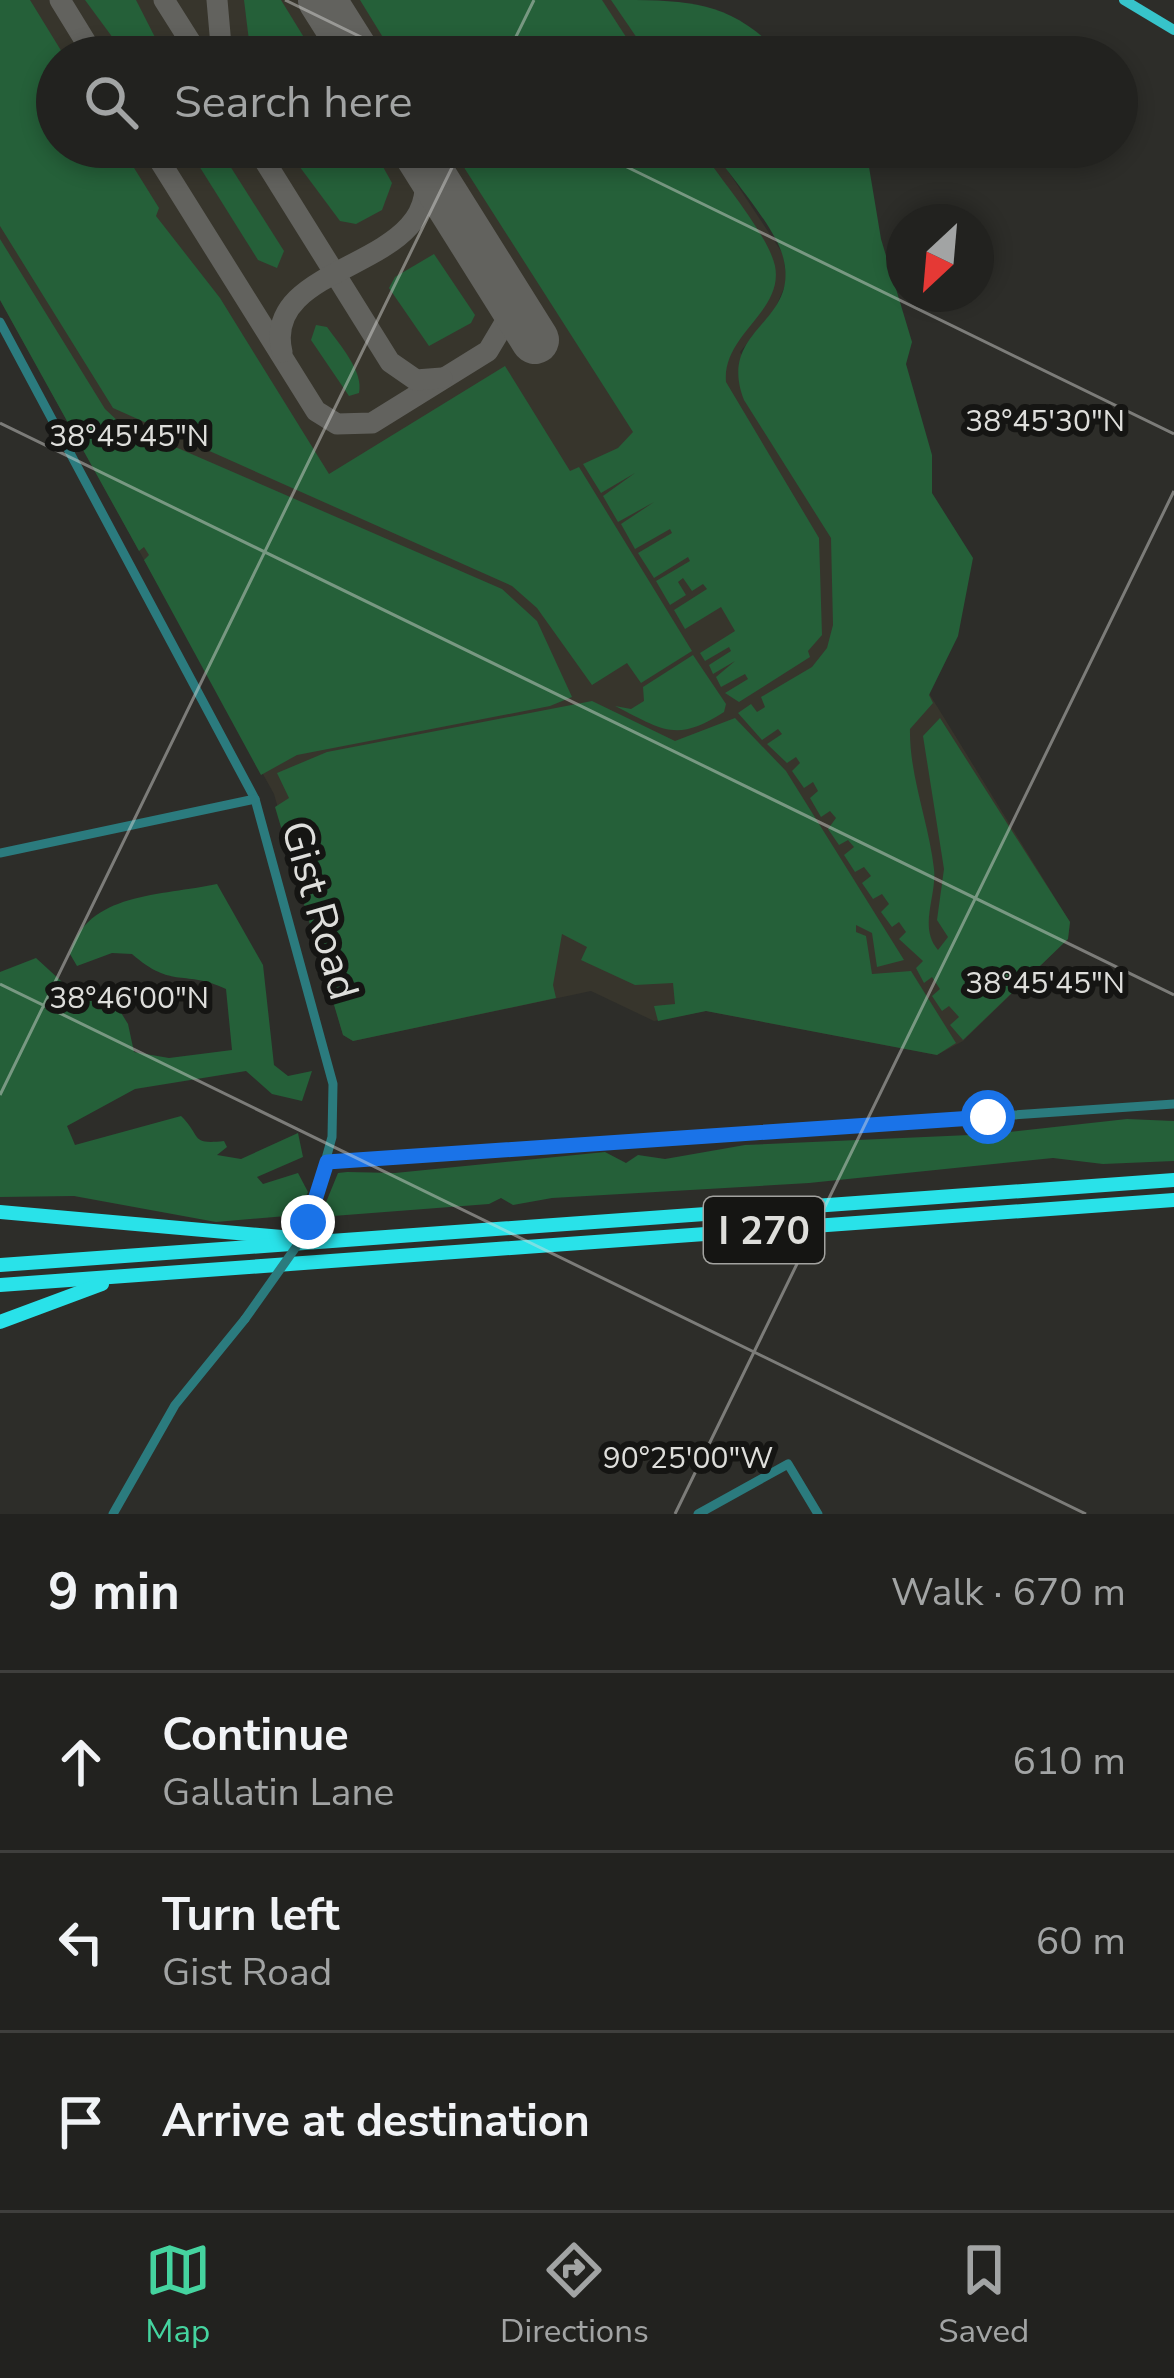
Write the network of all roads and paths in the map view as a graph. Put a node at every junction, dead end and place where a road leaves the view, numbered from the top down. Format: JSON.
{"nodes":[{"id":1,"x":1124,"y":0,"type":"edge"},
{"id":2,"x":1174,"y":30,"type":"edge"},
{"id":3,"x":0,"y":322,"type":"edge"},
{"id":4,"x":255,"y":799,"type":"junction"},
{"id":5,"x":0,"y":853,"type":"edge"},
{"id":6,"x":1174,"y":1104,"type":"edge"},
{"id":7,"x":327,"y":1162,"type":"junction"},
{"id":8,"x":1174,"y":1180,"type":"edge"},
{"id":9,"x":1174,"y":1201,"type":"edge"},
{"id":10,"x":1,"y":1212,"type":"edge"},
{"id":11,"x":329,"y":1240,"type":"junction"},
{"id":12,"x":0,"y":1265,"type":"edge"},
{"id":13,"x":124,"y":1276,"type":"junction"},
{"id":14,"x":0,"y":1285,"type":"edge"},
{"id":15,"x":0,"y":1322,"type":"edge"},
{"id":16,"x":113,"y":1514,"type":"edge"},
{"id":17,"x":698,"y":1514,"type":"edge"},
{"id":18,"x":818,"y":1514,"type":"edge"}],
"edges":[{"from":1,"to":2,"type":"main road"},
{"from":3,"to":4,"type":"street","name":"Gist Road"},
{"from":4,"to":5,"type":"street"},
{"from":4,"to":7,"type":"street","name":"Gist Road"},
{"from":6,"to":7,"type":"street"},
{"from":7,"to":16,"type":"street","name":"Gist Road","bridge":true},
{"from":8,"to":11,"type":"highway","number":"I 270"},
{"from":9,"to":13,"type":"highway","number":"I 270"},
{"from":10,"to":11,"type":"highway"},
{"from":11,"to":12,"type":"highway","number":"I 270"},
{"from":13,"to":14,"type":"highway","number":"I 270"},
{"from":13,"to":15,"type":"highway"},
{"from":17,"to":18,"type":"street"}]}
